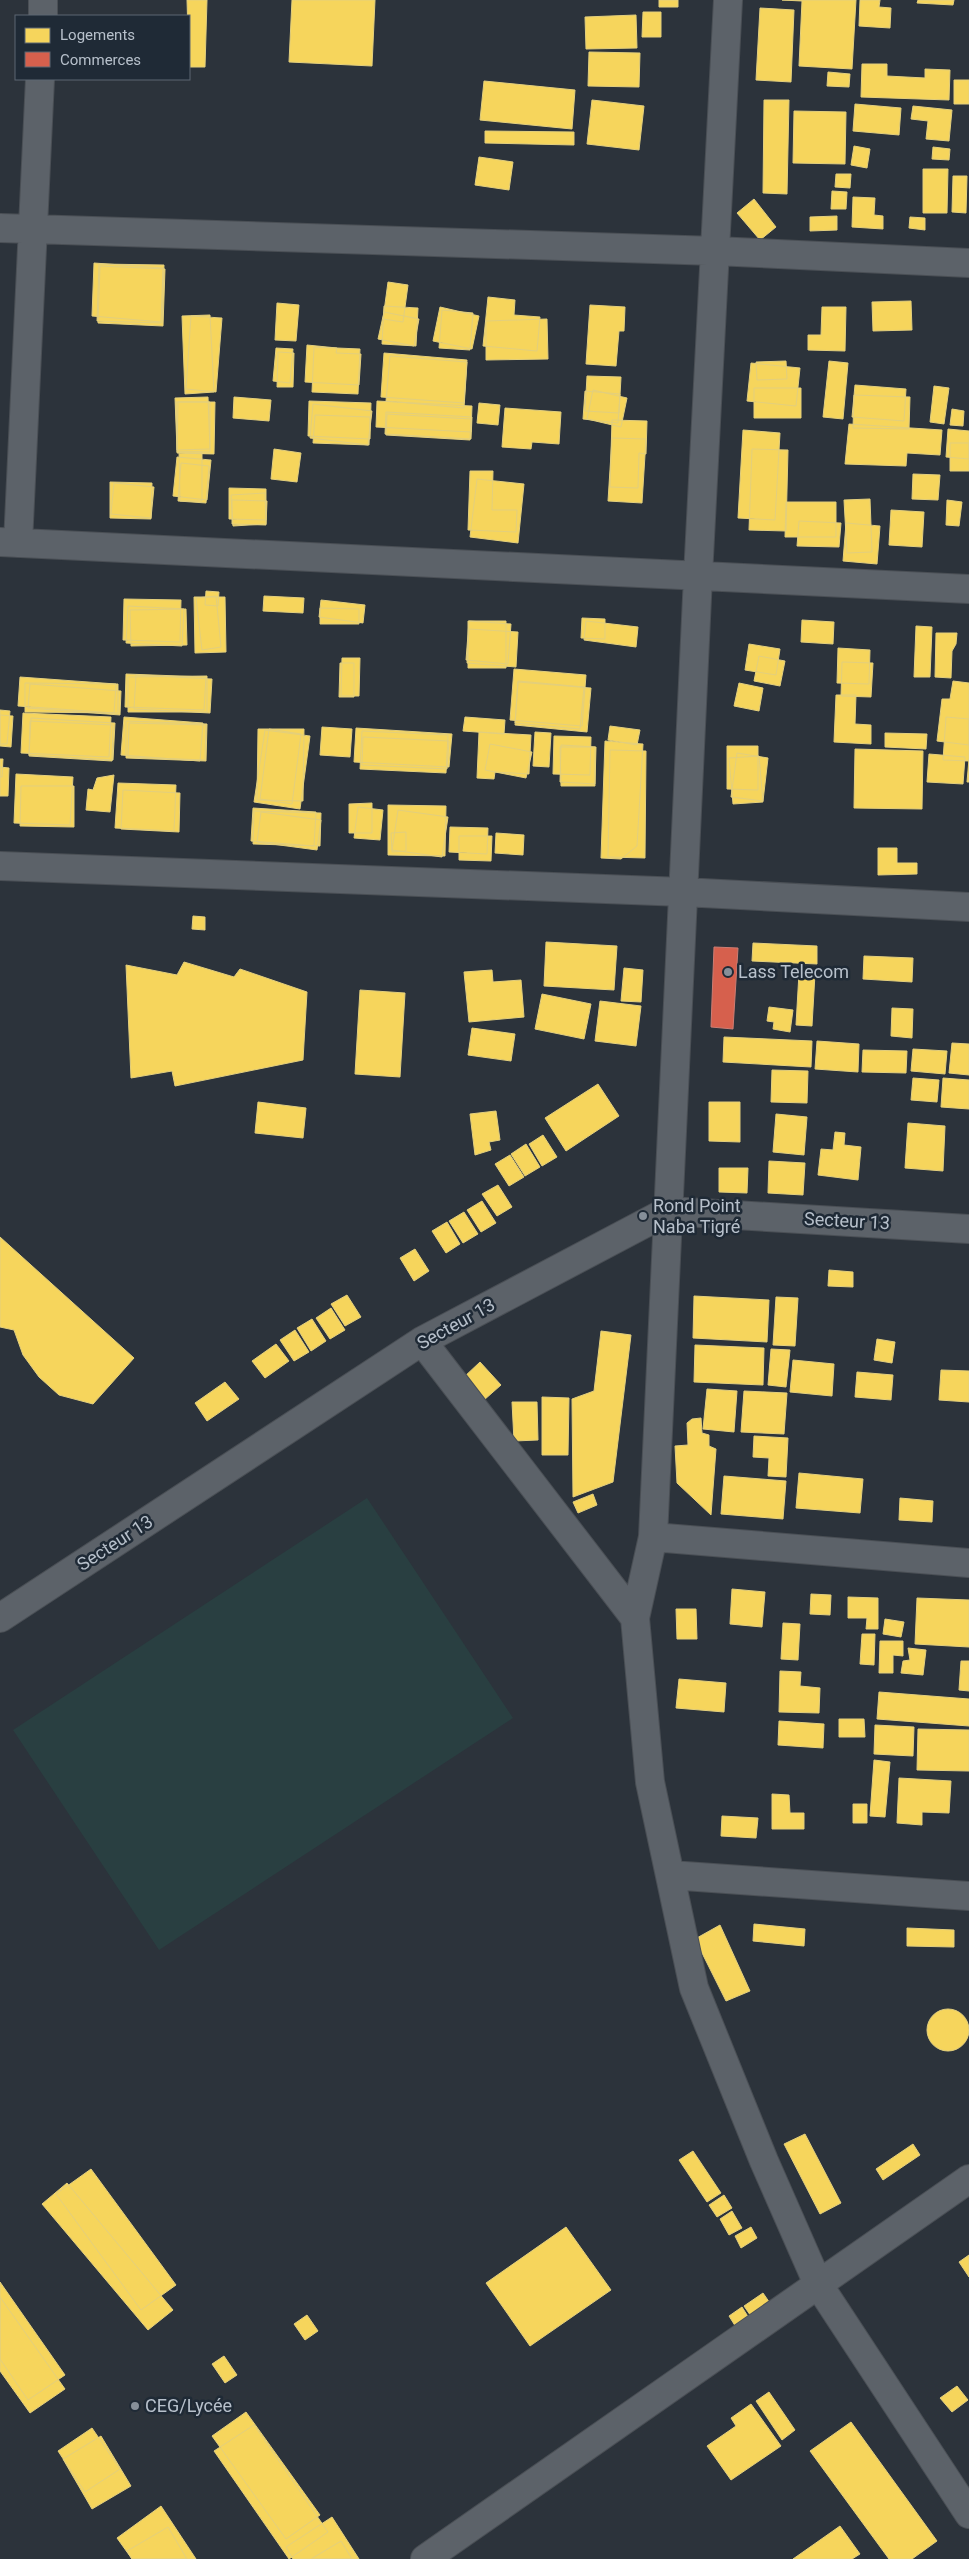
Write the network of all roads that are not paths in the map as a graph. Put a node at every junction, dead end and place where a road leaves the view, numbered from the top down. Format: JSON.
{"nodes":[{"id":1,"x":44,"y":0,"type":"edge"},
{"id":2,"x":728,"y":0,"type":"edge"},
{"id":3,"x":43,"y":15,"type":"edge"},
{"id":4,"x":40,"y":80,"type":"edge"},
{"id":5,"x":0,"y":228,"type":"edge"},
{"id":6,"x":32,"y":229,"type":"junction"},
{"id":7,"x":715,"y":251,"type":"junction"},
{"id":8,"x":969,"y":263,"type":"edge"},
{"id":9,"x":9,"y":542,"type":"edge"},
{"id":10,"x":698,"y":576,"type":"junction"},
{"id":11,"x":969,"y":590,"type":"edge"},
{"id":12,"x":0,"y":866,"type":"edge"},
{"id":13,"x":683,"y":892,"type":"junction"},
{"id":14,"x":969,"y":907,"type":"edge"},
{"id":15,"x":668,"y":1211,"type":"junction"},
{"id":16,"x":969,"y":1228,"type":"edge"},
{"id":17,"x":422,"y":1341,"type":"junction"},
{"id":18,"x":653,"y":1537,"type":"junction"},
{"id":19,"x":969,"y":1563,"type":"edge"},
{"id":20,"x":0,"y":1618,"type":"edge"},
{"id":21,"x":635,"y":1618,"type":"junction"},
{"id":22,"x":670,"y":1875,"type":"junction"},
{"id":23,"x":969,"y":1896,"type":"edge"},
{"id":24,"x":969,"y":2179,"type":"edge"},
{"id":25,"x":818,"y":2284,"type":"junction"},
{"id":26,"x":969,"y":2514,"type":"edge"},
{"id":27,"x":427,"y":2559,"type":"edge"}],
"edges":[{"from":1,"to":3,"type":"street"},
{"from":2,"to":7,"type":"street"},
{"from":4,"to":6,"type":"street"},
{"from":5,"to":6,"type":"street"},
{"from":6,"to":7,"type":"street"},
{"from":6,"to":9,"type":"street"},
{"from":7,"to":8,"type":"street"},
{"from":7,"to":10,"type":"street"},
{"from":9,"to":10,"type":"street"},
{"from":10,"to":11,"type":"street"},
{"from":10,"to":13,"type":"street"},
{"from":12,"to":13,"type":"street"},
{"from":13,"to":14,"type":"street"},
{"from":13,"to":15,"type":"street"},
{"from":15,"to":16,"type":"street","name":"Secteur 13"},
{"from":15,"to":17,"type":"street","name":"Secteur 13"},
{"from":15,"to":18,"type":"street"},
{"from":17,"to":20,"type":"street","name":"Secteur 13"},
{"from":17,"to":21,"type":"street"},
{"from":18,"to":19,"type":"street"},
{"from":18,"to":21,"type":"street"},
{"from":21,"to":22,"type":"street"},
{"from":22,"to":23,"type":"street"},
{"from":22,"to":25,"type":"street"},
{"from":24,"to":25,"type":"street"},
{"from":25,"to":26,"type":"street"},
{"from":25,"to":27,"type":"street"}]}
